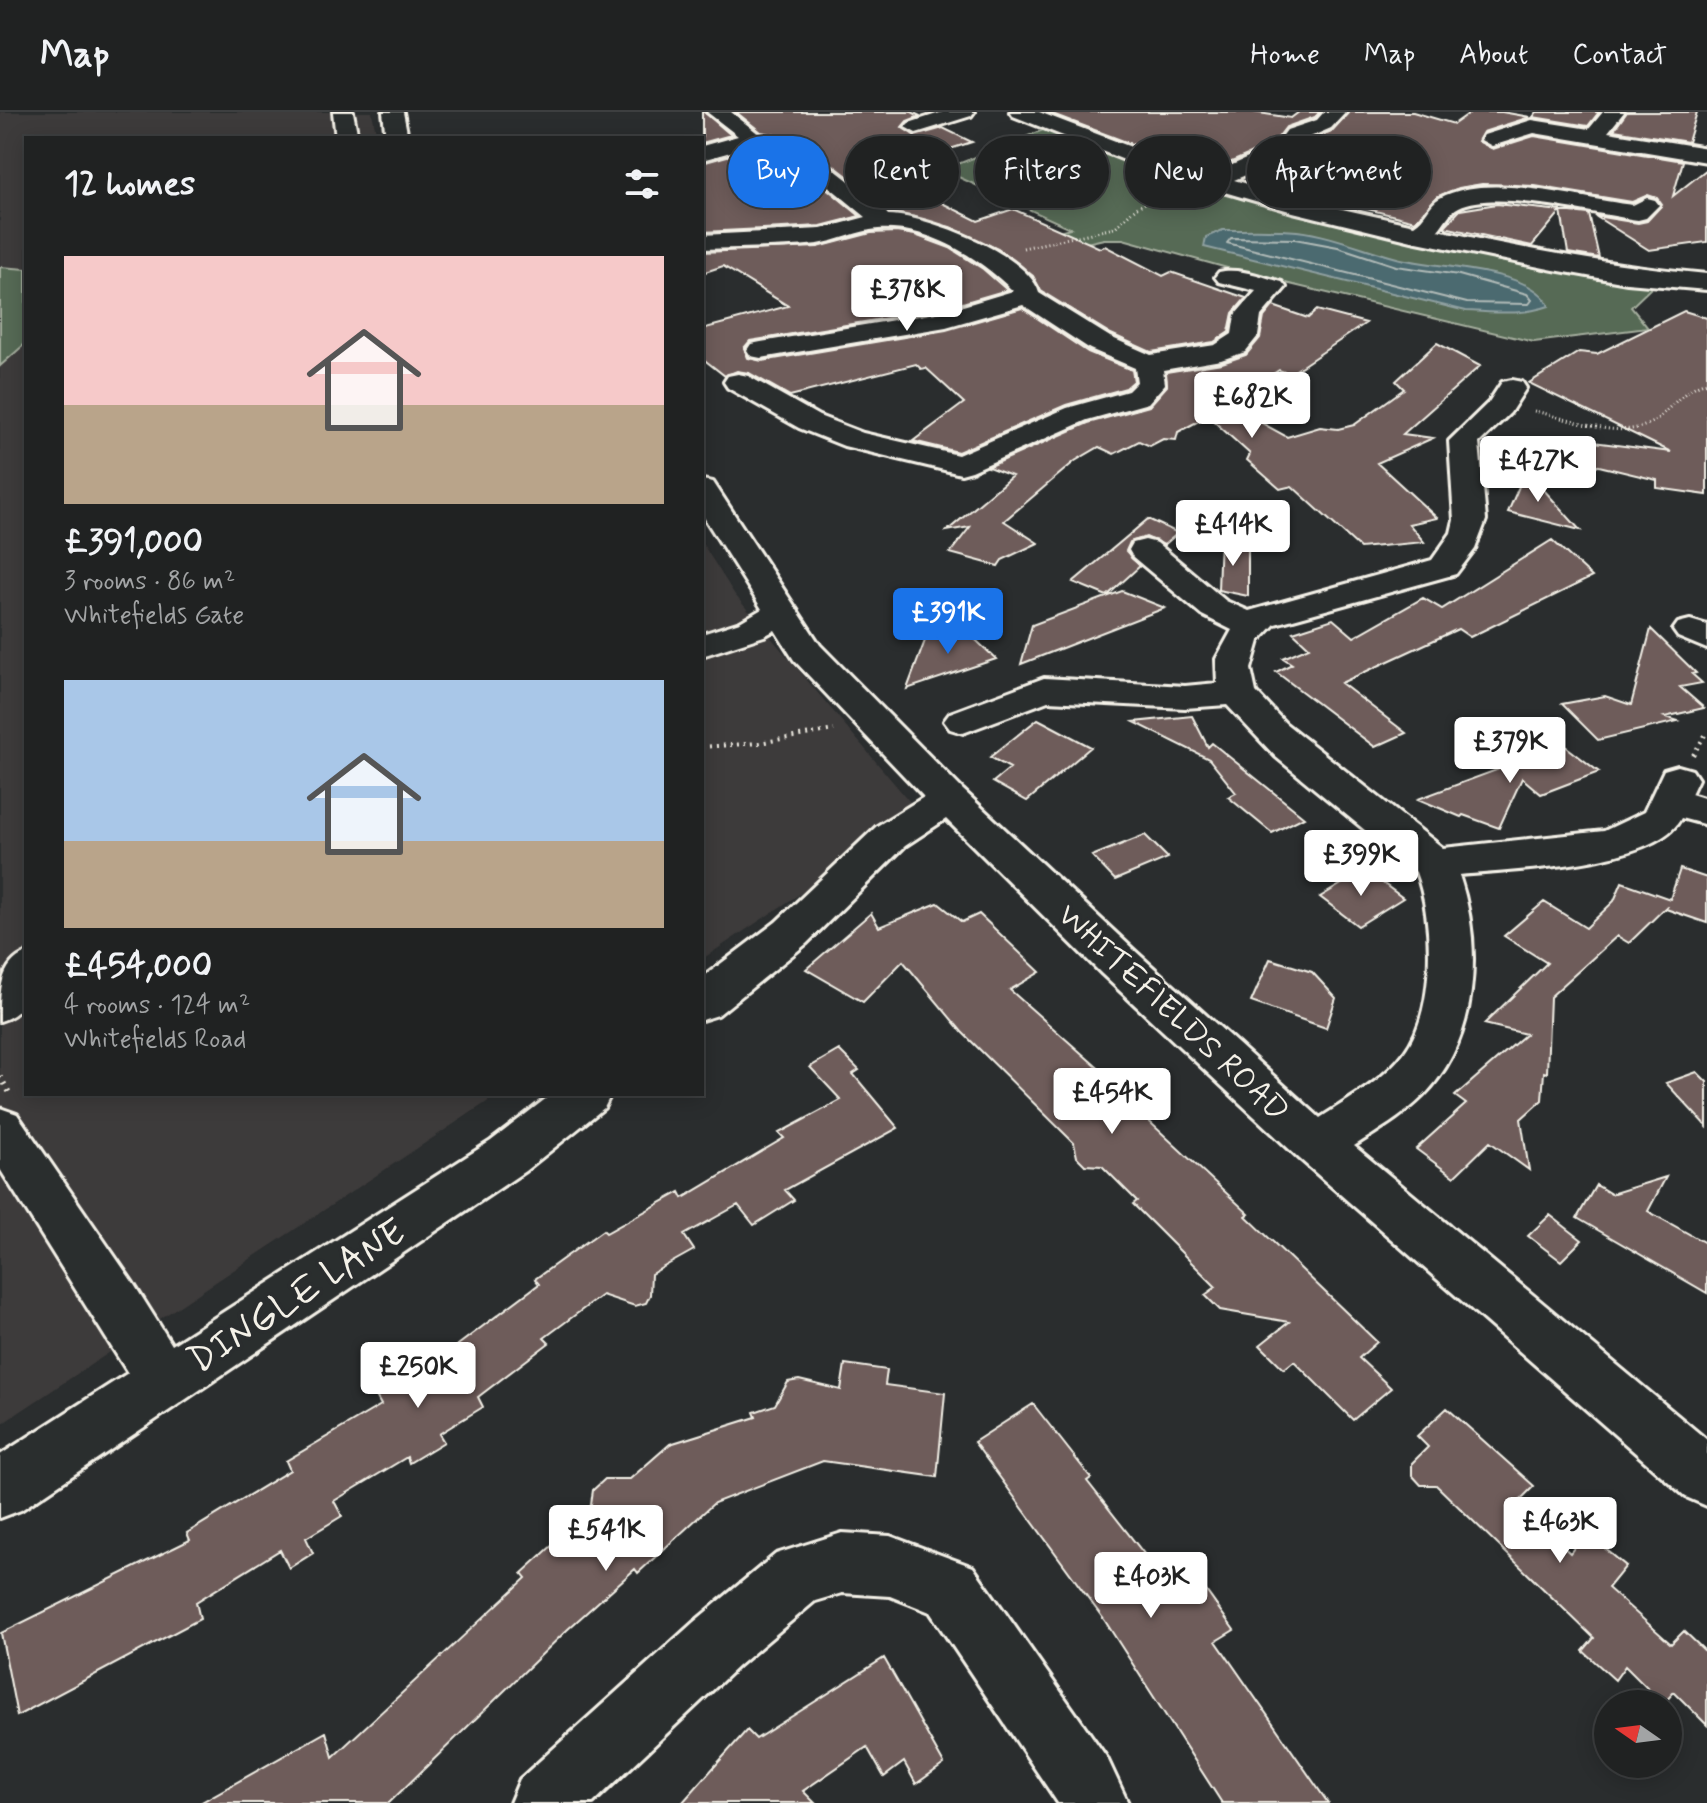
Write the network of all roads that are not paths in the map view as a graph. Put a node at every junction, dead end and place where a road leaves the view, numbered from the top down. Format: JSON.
{"nodes":[{"id":1,"x":343,"y":112,"type":"edge"},
{"id":2,"x":393,"y":112,"type":"edge"},
{"id":3,"x":964,"y":112,"type":"edge"},
{"id":4,"x":1020,"y":112,"type":"edge"},
{"id":5,"x":1336,"y":112,"type":"edge"},
{"id":6,"x":1614,"y":112,"type":"edge"},
{"id":7,"x":723,"y":116,"type":"edge"},
{"id":8,"x":926,"y":120,"type":"edge"},
{"id":9,"x":347,"y":136,"type":"edge"},
{"id":10,"x":397,"y":136,"type":"edge"},
{"id":11,"x":750,"y":136,"type":"edge"},
{"id":12,"x":1594,"y":136,"type":"junction"},
{"id":13,"x":1492,"y":140,"type":"dead end"},
{"id":14,"x":728,"y":147,"type":"edge"},
{"id":15,"x":1125,"y":152,"type":"edge"},
{"id":16,"x":704,"y":153,"type":"edge"},
{"id":17,"x":1707,"y":155,"type":"edge"},
{"id":18,"x":829,"y":173,"type":"edge"},
{"id":19,"x":1231,"y":173,"type":"edge"},
{"id":20,"x":1231,"y":188,"type":"edge"},
{"id":21,"x":1648,"y":214,"type":"dead end"},
{"id":22,"x":880,"y":222,"type":"junction"},
{"id":23,"x":1412,"y":234,"type":"junction"},
{"id":24,"x":704,"y":242,"type":"edge"},
{"id":25,"x":1228,"y":277,"type":"dead end"},
{"id":26,"x":1707,"y":282,"type":"edge"},
{"id":27,"x":1273,"y":287,"type":"junction"},
{"id":28,"x":1300,"y":293,"type":"dead end"},
{"id":29,"x":1026,"y":296,"type":"junction"},
{"id":30,"x":761,"y":350,"type":"dead end"},
{"id":31,"x":1148,"y":364,"type":"junction"},
{"id":32,"x":738,"y":382,"type":"dead end"},
{"id":33,"x":1515,"y":402,"type":"road end"},
{"id":34,"x":961,"y":465,"type":"junction"},
{"id":35,"x":704,"y":492,"type":"edge"},
{"id":36,"x":948,"y":495,"type":"dead end"},
{"id":37,"x":1145,"y":550,"type":"dead end"},
{"id":38,"x":781,"y":612,"type":"junction"},
{"id":39,"x":1252,"y":626,"type":"junction"},
{"id":40,"x":704,"y":644,"type":"edge"},
{"id":41,"x":986,"y":675,"type":"dead end"},
{"id":42,"x":1237,"y":693,"type":"junction"},
{"id":43,"x":1018,"y":699,"type":"junction"},
{"id":44,"x":963,"y":721,"type":"dead end"},
{"id":45,"x":1685,"y":798,"type":"edge"},
{"id":46,"x":949,"y":799,"type":"junction"},
{"id":47,"x":1433,"y":864,"type":"junction"},
{"id":48,"x":24,"y":973,"type":"edge"},
{"id":49,"x":704,"y":1001,"type":"edge"},
{"id":50,"x":0,"y":1004,"type":"edge"},
{"id":51,"x":584,"y":1096,"type":"edge"},
{"id":52,"x":0,"y":1128,"type":"edge"},
{"id":53,"x":1317,"y":1145,"type":"junction"},
{"id":54,"x":163,"y":1382,"type":"junction"},
{"id":55,"x":1707,"y":1477,"type":"edge"},
{"id":56,"x":0,"y":1489,"type":"edge"},
{"id":57,"x":544,"y":1803,"type":"edge"},
{"id":58,"x":1094,"y":1803,"type":"edge"}],
"edges":[{"from":1,"to":9,"type":"street"},
{"from":2,"to":10,"type":"street"},
{"from":3,"to":8,"type":"street"},
{"from":4,"to":15,"type":"street"},
{"from":5,"to":19,"type":"street"},
{"from":6,"to":12,"type":"street"},
{"from":7,"to":11,"type":"street"},
{"from":12,"to":13,"type":"street"},
{"from":12,"to":17,"type":"street"},
{"from":14,"to":16,"type":"street"},
{"from":18,"to":22,"type":"street"},
{"from":20,"to":23,"type":"street"},
{"from":21,"to":23,"type":"street"},
{"from":22,"to":24,"type":"street"},
{"from":22,"to":29,"type":"street"},
{"from":23,"to":26,"type":"street"},
{"from":25,"to":27,"type":"street"},
{"from":27,"to":28,"type":"street"},
{"from":27,"to":31,"type":"street"},
{"from":29,"to":30,"type":"street"},
{"from":29,"to":31,"type":"street"},
{"from":31,"to":34,"type":"street"},
{"from":32,"to":34,"type":"street"},
{"from":33,"to":39,"type":"street"},
{"from":34,"to":36,"type":"street"},
{"from":35,"to":38,"type":"street","name":"WHITEFIELDS ROAD"},
{"from":37,"to":39,"type":"street"},
{"from":38,"to":40,"type":"street"},
{"from":38,"to":46,"type":"street","name":"WHITEFIELDS ROAD"},
{"from":39,"to":42,"type":"street"},
{"from":41,"to":43,"type":"street"},
{"from":42,"to":43,"type":"street"},
{"from":42,"to":47,"type":"street"},
{"from":43,"to":44,"type":"street"},
{"from":45,"to":47,"type":"street"},
{"from":46,"to":49,"type":"street"},
{"from":46,"to":53,"type":"street","name":"WHITEFIELDS ROAD"},
{"from":47,"to":53,"type":"street"},
{"from":48,"to":50,"type":"street"},
{"from":51,"to":54,"type":"street","name":"DINGLE LANE"},
{"from":52,"to":54,"type":"street"},
{"from":53,"to":55,"type":"street","name":"WHITEFIELDS ROAD"},
{"from":54,"to":56,"type":"street","name":"DINGLE LANE"},
{"from":57,"to":58,"type":"street"}]}
